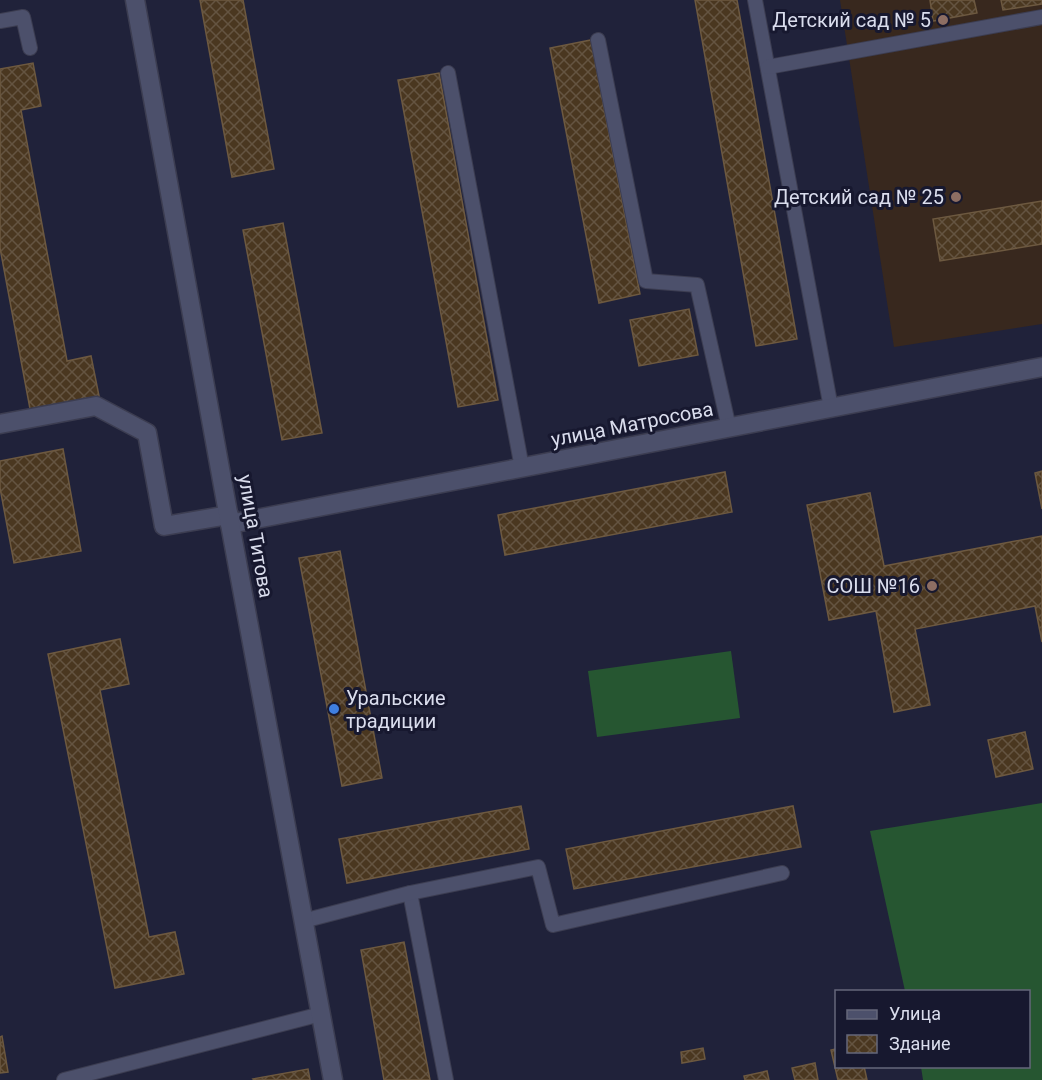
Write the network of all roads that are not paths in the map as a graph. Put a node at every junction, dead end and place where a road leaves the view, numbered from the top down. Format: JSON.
{"nodes":[{"id":1,"x":135,"y":0,"type":"edge"},
{"id":2,"x":755,"y":0,"type":"edge"},
{"id":3,"x":1042,"y":17,"type":"edge"},
{"id":4,"x":0,"y":21,"type":"edge"},
{"id":5,"x":598,"y":40,"type":"dead end"},
{"id":6,"x":30,"y":48,"type":"dead end"},
{"id":7,"x":768,"y":68,"type":"junction"},
{"id":8,"x":448,"y":73,"type":"dead end"},
{"id":9,"x":1042,"y":368,"type":"edge"},
{"id":10,"x":831,"y":408,"type":"junction"},
{"id":11,"x":0,"y":424,"type":"edge"},
{"id":12,"x":729,"y":428,"type":"junction"},
{"id":13,"x":522,"y":468,"type":"junction"},
{"id":14,"x":230,"y":519,"type":"junction"},
{"id":15,"x":782,"y":873,"type":"dead end"},
{"id":16,"x":410,"y":893,"type":"junction"},
{"id":17,"x":303,"y":921,"type":"junction"},
{"id":18,"x":321,"y":1014,"type":"junction"},
{"id":19,"x":97,"y":1075,"type":"edge"},
{"id":20,"x":64,"y":1080,"type":"edge"},
{"id":21,"x":333,"y":1080,"type":"edge"},
{"id":22,"x":446,"y":1080,"type":"edge"}],
"edges":[{"from":1,"to":14,"type":"street","name":"улица Титова"},
{"from":2,"to":7,"type":"lane"},
{"from":3,"to":7,"type":"lane"},
{"from":4,"to":6,"type":"lane"},
{"from":5,"to":12,"type":"lane"},
{"from":7,"to":10,"type":"lane"},
{"from":8,"to":13,"type":"lane"},
{"from":9,"to":10,"type":"street","name":"улица Матросова"},
{"from":10,"to":12,"type":"street","name":"улица Матросова"},
{"from":11,"to":14,"type":"street","name":"улица Матросова"},
{"from":12,"to":13,"type":"street","name":"улица Матросова"},
{"from":13,"to":14,"type":"street","name":"улица Матросова"},
{"from":14,"to":17,"type":"street","name":"улица Титова"},
{"from":15,"to":16,"type":"lane"},
{"from":16,"to":17,"type":"lane"},
{"from":16,"to":22,"type":"lane"},
{"from":17,"to":18,"type":"street","name":"улица Титова"},
{"from":18,"to":19,"type":"lane"},
{"from":18,"to":21,"type":"street","name":"улица Титова"},
{"from":19,"to":20,"type":"lane"}]}
